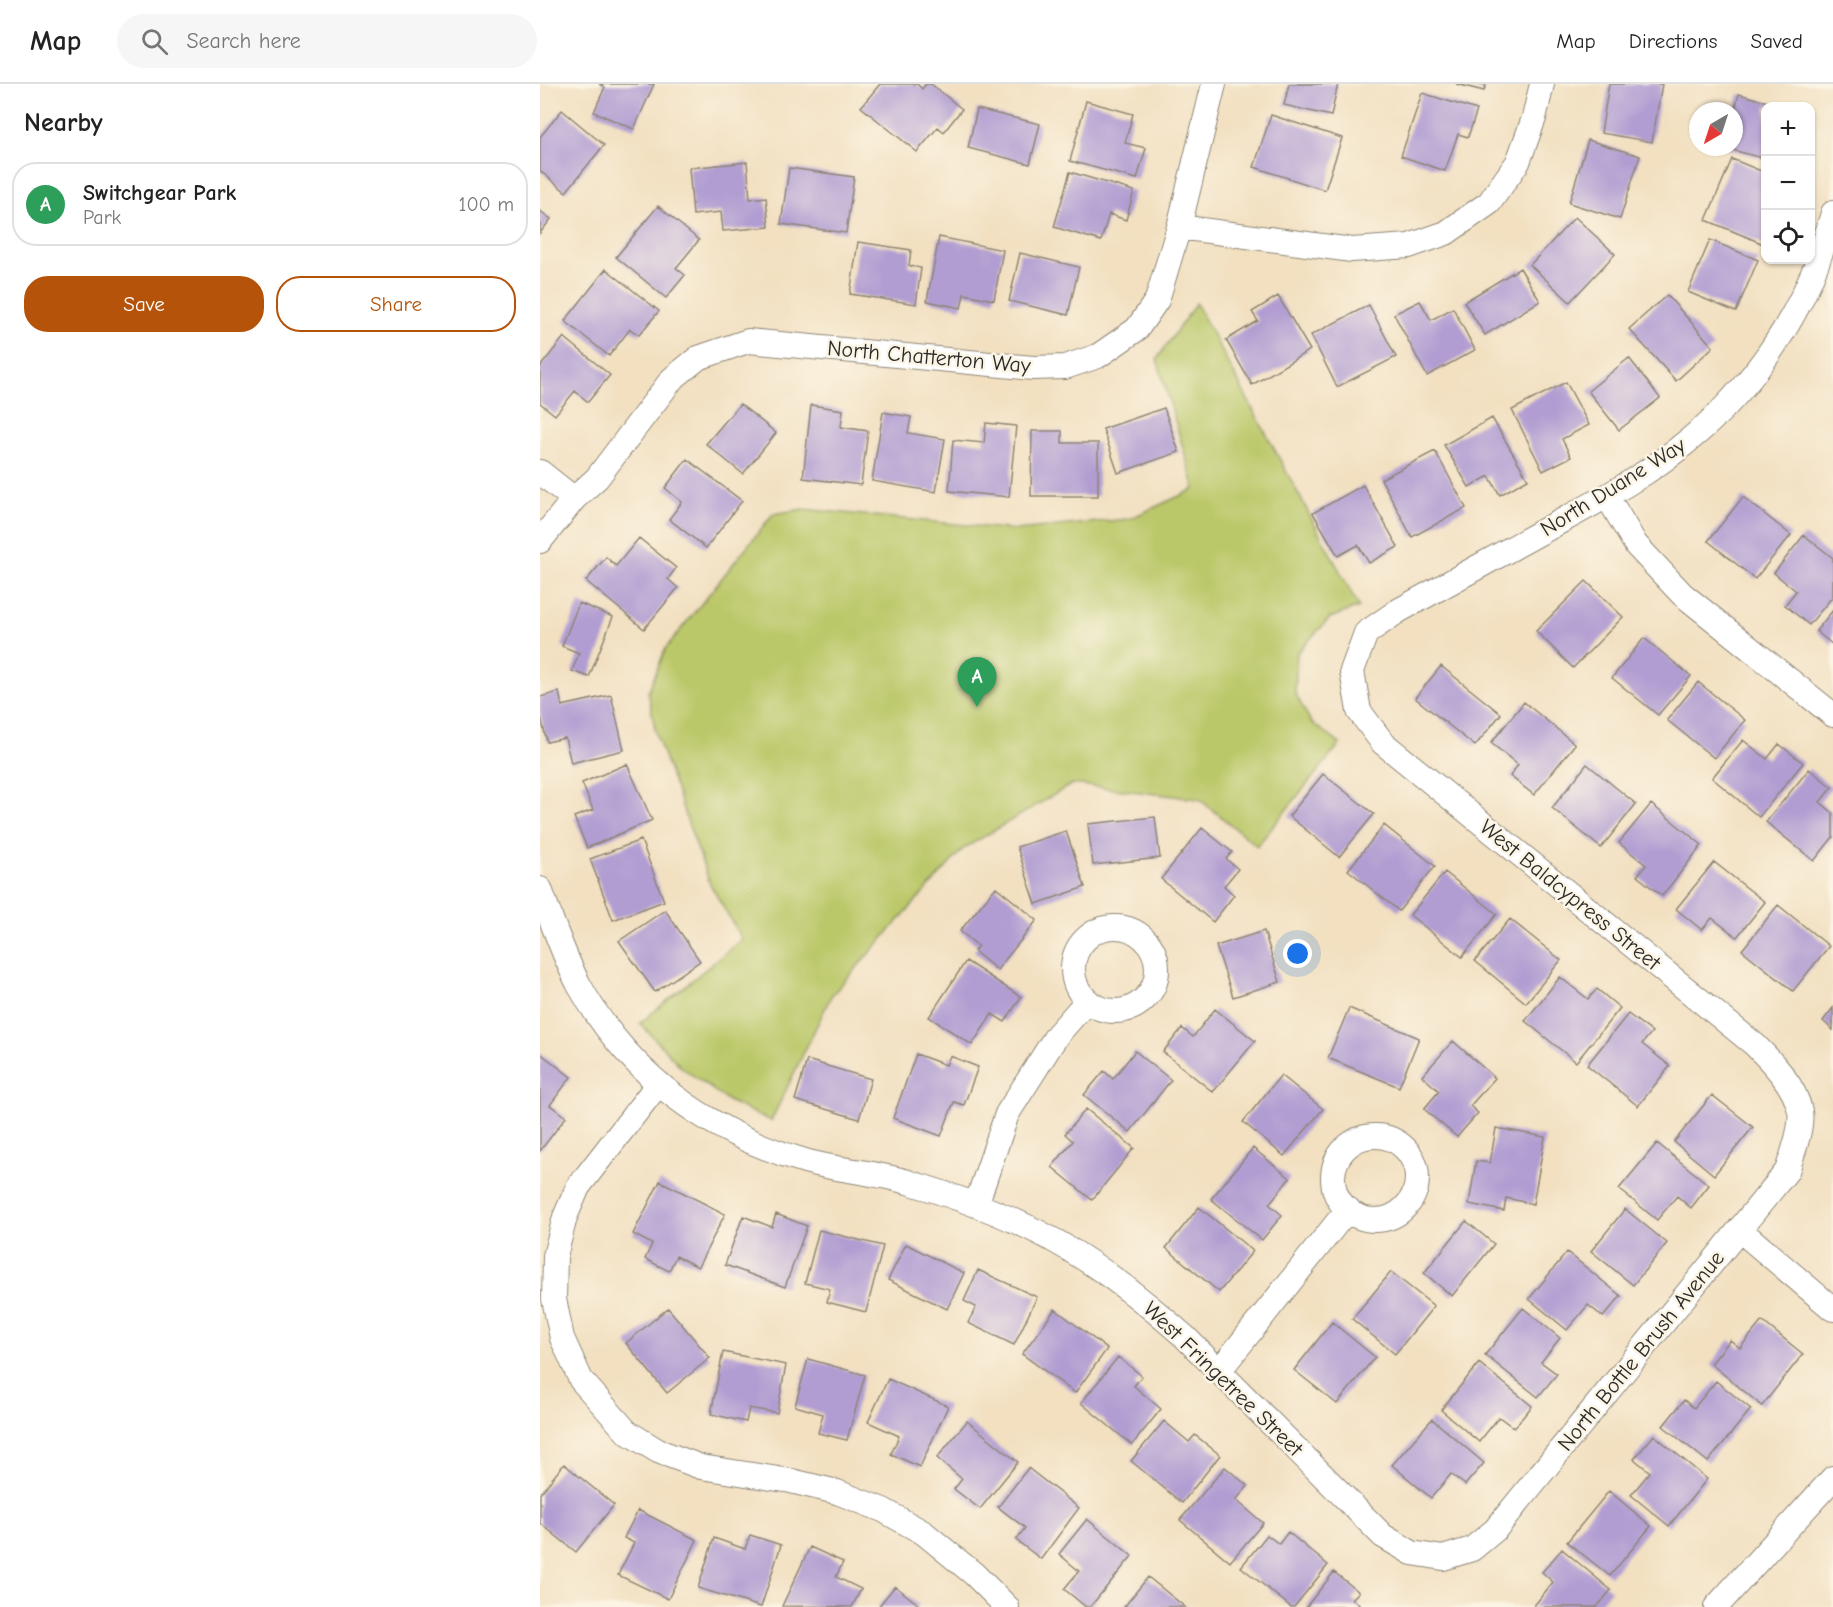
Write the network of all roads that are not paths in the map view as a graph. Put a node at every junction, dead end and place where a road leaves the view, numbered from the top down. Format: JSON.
{"nodes":[{"id":1,"x":1214,"y":84,"type":"edge"},
{"id":2,"x":1542,"y":84,"type":"edge"},
{"id":3,"x":1833,"y":213,"type":"edge"},
{"id":4,"x":1179,"y":227,"type":"junction"},
{"id":5,"x":540,"y":472,"type":"edge"},
{"id":6,"x":1607,"y":496,"type":"junction"},
{"id":7,"x":574,"y":499,"type":"junction"},
{"id":8,"x":540,"y":541,"type":"edge"},
{"id":9,"x":1352,"y":671,"type":"joint"},
{"id":10,"x":1833,"y":715,"type":"edge"},
{"id":11,"x":540,"y":889,"type":"edge"},
{"id":12,"x":1087,"y":1001,"type":"dead end"},
{"id":13,"x":658,"y":1084,"type":"junction"},
{"id":14,"x":1800,"y":1113,"type":"joint"},
{"id":15,"x":976,"y":1205,"type":"junction"},
{"id":16,"x":1348,"y":1209,"type":"dead end"},
{"id":17,"x":1740,"y":1230,"type":"junction"},
{"id":18,"x":1833,"y":1309,"type":"edge"},
{"id":19,"x":1219,"y":1371,"type":"junction"},
{"id":20,"x":1833,"y":1478,"type":"edge"},
{"id":21,"x":1443,"y":1558,"type":"joint"},
{"id":22,"x":1007,"y":1607,"type":"edge"},
{"id":23,"x":1716,"y":1607,"type":"edge"}],
"edges":[{"from":1,"to":4,"type":"street","name":"North Chatterton Way"},
{"from":2,"to":4,"type":"street"},
{"from":3,"to":6,"type":"street","name":"North Duane Way"},
{"from":4,"to":7,"type":"street","name":"North Chatterton Way"},
{"from":5,"to":7,"type":"street"},
{"from":6,"to":9,"type":"street","name":"North Duane Way"},
{"from":6,"to":10,"type":"street"},
{"from":7,"to":8,"type":"street","name":"North Chatterton Way"},
{"from":9,"to":14,"type":"street","name":"West Baldcypress Street"},
{"from":11,"to":13,"type":"street"},
{"from":12,"to":15,"type":"street"},
{"from":13,"to":15,"type":"street","name":"West Fringetree Street"},
{"from":13,"to":22,"type":"street"},
{"from":14,"to":17,"type":"street","name":"North Bottle Brush Avenue"},
{"from":15,"to":19,"type":"street","name":"West Fringetree Street"},
{"from":16,"to":19,"type":"street"},
{"from":17,"to":18,"type":"street"},
{"from":17,"to":21,"type":"street","name":"North Bottle Brush Avenue"},
{"from":19,"to":21,"type":"street","name":"West Fringetree Street"},
{"from":20,"to":23,"type":"street"}]}
